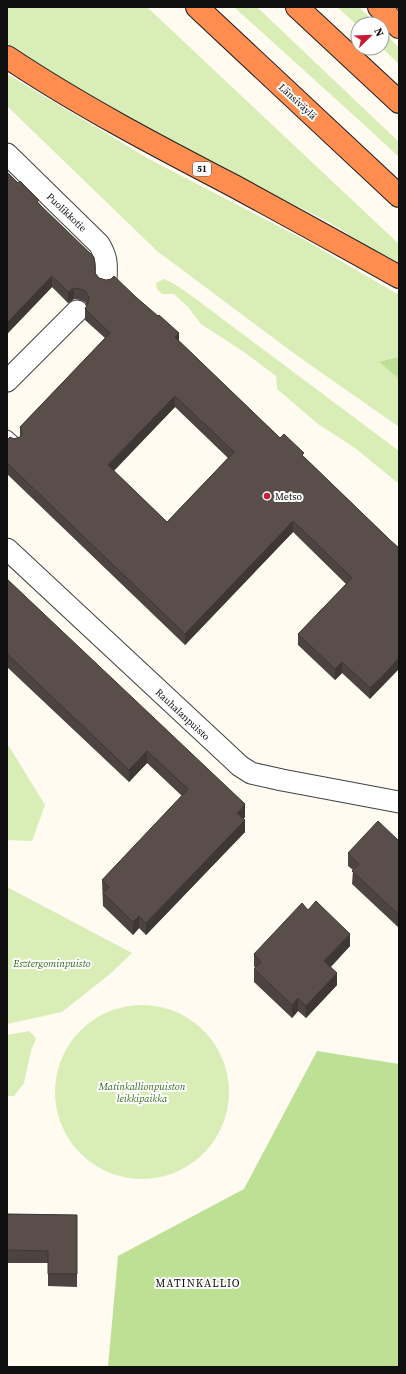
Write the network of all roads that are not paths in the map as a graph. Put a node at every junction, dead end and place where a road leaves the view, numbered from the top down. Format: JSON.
{"nodes":[{"id":1,"x":197,"y":7,"type":"edge"},
{"id":2,"x":297,"y":7,"type":"edge"},
{"id":3,"x":379,"y":7,"type":"edge"},
{"id":4,"x":399,"y":27,"type":"edge"},
{"id":5,"x":7,"y":57,"type":"edge"},
{"id":6,"x":399,"y":102,"type":"edge"},
{"id":7,"x":7,"y":154,"type":"edge"},
{"id":8,"x":399,"y":196,"type":"edge"},
{"id":9,"x":399,"y":277,"type":"edge"},
{"id":10,"x":106,"y":279,"type":"edge"},
{"id":11,"x":77,"y":311,"type":"dead end"},
{"id":12,"x":7,"y":381,"type":"edge"},
{"id":13,"x":7,"y":549,"type":"edge"},
{"id":14,"x":399,"y":802,"type":"edge"}],
"edges":[{"from":1,"to":8,"type":"highway","name":"Länsiväylä"},
{"from":2,"to":6,"type":"highway"},
{"from":3,"to":4,"type":"highway"},
{"from":5,"to":9,"type":"highway","number":"51"},
{"from":7,"to":10,"type":"street","name":"Puolikkotie"},
{"from":11,"to":12,"type":"street"},
{"from":13,"to":14,"type":"street","name":"Rauhalanpuisto"}]}
